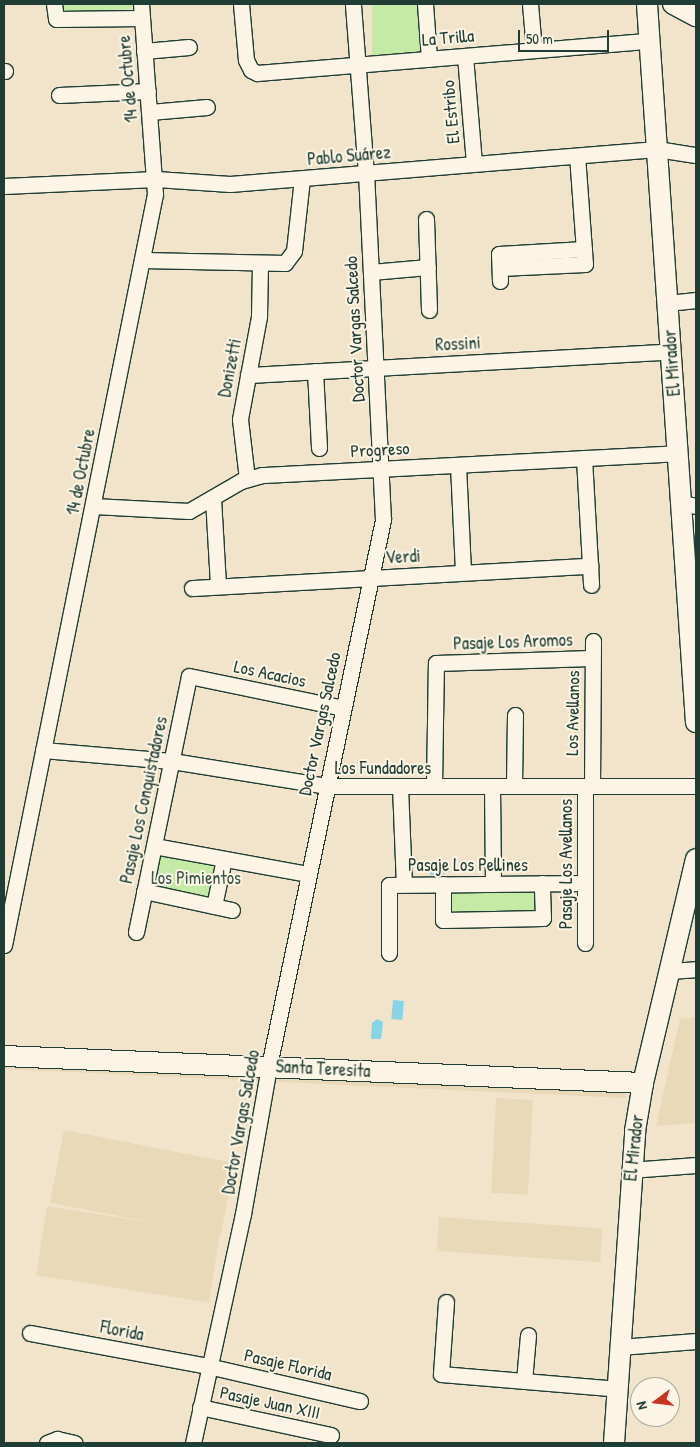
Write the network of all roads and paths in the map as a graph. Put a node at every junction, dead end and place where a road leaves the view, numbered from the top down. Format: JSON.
{"nodes":[{"id":1,"x":54,"y":4,"type":"edge"},
{"id":2,"x":241,"y":4,"type":"edge"},
{"id":3,"x":354,"y":4,"type":"edge"},
{"id":4,"x":425,"y":4,"type":"edge"},
{"id":5,"x":530,"y":4,"type":"edge"},
{"id":6,"x":647,"y":4,"type":"edge"},
{"id":7,"x":673,"y":4,"type":"edge"},
{"id":8,"x":141,"y":11,"type":"edge"},
{"id":9,"x":696,"y":16,"type":"edge"},
{"id":10,"x":649,"y":41,"type":"junction"},
{"id":11,"x":189,"y":47,"type":"dead end"},
{"id":12,"x":534,"y":50,"type":"junction"},
{"id":13,"x":144,"y":51,"type":"junction"},
{"id":14,"x":464,"y":56,"type":"junction"},
{"id":15,"x":430,"y":59,"type":"junction"},
{"id":16,"x":358,"y":65,"type":"junction"},
{"id":17,"x":148,"y":91,"type":"junction"},
{"id":18,"x":58,"y":95,"type":"dead end"},
{"id":19,"x":207,"y":107,"type":"dead end"},
{"id":20,"x":150,"y":112,"type":"junction"},
{"id":21,"x":657,"y":149,"type":"junction"},
{"id":22,"x":696,"y":155,"type":"edge"},
{"id":23,"x":577,"y":156,"type":"junction"},
{"id":24,"x":474,"y":164,"type":"junction"},
{"id":25,"x":366,"y":174,"type":"junction"},
{"id":26,"x":156,"y":179,"type":"junction"},
{"id":27,"x":302,"y":179,"type":"junction"},
{"id":28,"x":4,"y":186,"type":"edge"},
{"id":29,"x":426,"y":219,"type":"dead end"},
{"id":30,"x":142,"y":260,"type":"junction"},
{"id":31,"x":260,"y":264,"type":"junction"},
{"id":32,"x":428,"y":267,"type":"junction"},
{"id":33,"x":500,"y":268,"type":"dead end"},
{"id":34,"x":371,"y":272,"type":"junction"},
{"id":35,"x":696,"y":300,"type":"edge"},
{"id":36,"x":668,"y":303,"type":"junction"},
{"id":37,"x":429,"y":310,"type":"dead end"},
{"id":38,"x":671,"y":351,"type":"junction"},
{"id":39,"x":375,"y":367,"type":"junction"},
{"id":40,"x":315,"y":371,"type":"junction"},
{"id":41,"x":248,"y":375,"type":"junction"},
{"id":42,"x":319,"y":448,"type":"dead end"},
{"id":43,"x":678,"y":453,"type":"junction"},
{"id":44,"x":584,"y":458,"type":"junction"},
{"id":45,"x":458,"y":465,"type":"junction"},
{"id":46,"x":381,"y":469,"type":"junction"},
{"id":47,"x":247,"y":478,"type":"junction"},
{"id":48,"x":213,"y":498,"type":"junction"},
{"id":49,"x":689,"y":504,"type":"edge"},
{"id":50,"x":93,"y":506,"type":"junction"},
{"id":51,"x":590,"y":566,"type":"junction"},
{"id":52,"x":463,"y":572,"type":"junction"},
{"id":53,"x":371,"y":578,"type":"junction"},
{"id":54,"x":591,"y":585,"type":"dead end"},
{"id":55,"x":218,"y":586,"type":"junction"},
{"id":56,"x":192,"y":588,"type":"dead end"},
{"id":57,"x":593,"y":641,"type":"dead end"},
{"id":58,"x":592,"y":658,"type":"junction"},
{"id":59,"x":189,"y":676,"type":"joint"},
{"id":60,"x":343,"y":708,"type":"junction"},
{"id":61,"x":514,"y":715,"type":"dead end"},
{"id":62,"x":696,"y":722,"type":"edge"},
{"id":63,"x":43,"y":750,"type":"junction"},
{"id":64,"x":172,"y":761,"type":"junction"},
{"id":65,"x":326,"y":786,"type":"junction"},
{"id":66,"x":400,"y":786,"type":"junction"},
{"id":67,"x":434,"y":786,"type":"junction"},
{"id":68,"x":492,"y":786,"type":"junction"},
{"id":69,"x":514,"y":786,"type":"junction"},
{"id":70,"x":588,"y":786,"type":"junction"},
{"id":71,"x":696,"y":786,"type":"edge"},
{"id":72,"x":154,"y":846,"type":"junction"},
{"id":73,"x":696,"y":858,"type":"edge"},
{"id":74,"x":224,"y":859,"type":"junction"},
{"id":75,"x":308,"y":874,"type":"junction"},
{"id":76,"x":542,"y":883,"type":"junction"},
{"id":77,"x":585,"y":883,"type":"junction"},
{"id":78,"x":404,"y":884,"type":"junction"},
{"id":79,"x":443,"y":884,"type":"junction"},
{"id":80,"x":492,"y":884,"type":"junction"},
{"id":81,"x":694,"y":885,"type":"edge"},
{"id":82,"x":144,"y":891,"type":"junction"},
{"id":83,"x":214,"y":906,"type":"junction"},
{"id":84,"x":232,"y":910,"type":"dead end"},
{"id":85,"x":136,"y":932,"type":"dead end"},
{"id":86,"x":585,"y":943,"type":"dead end"},
{"id":87,"x":4,"y":945,"type":"edge"},
{"id":88,"x":389,"y":953,"type":"dead end"},
{"id":89,"x":696,"y":969,"type":"edge"},
{"id":90,"x":670,"y":971,"type":"junction"},
{"id":91,"x":4,"y":1056,"type":"edge"},
{"id":92,"x":269,"y":1066,"type":"junction"},
{"id":93,"x":643,"y":1083,"type":"junction"},
{"id":94,"x":696,"y":1164,"type":"edge"},
{"id":95,"x":631,"y":1170,"type":"junction"},
{"id":96,"x":446,"y":1302,"type":"dead end"},
{"id":97,"x":30,"y":1333,"type":"dead end"},
{"id":98,"x":528,"y":1335,"type":"dead end"},
{"id":99,"x":696,"y":1341,"type":"edge"},
{"id":100,"x":620,"y":1347,"type":"junction"},
{"id":101,"x":208,"y":1366,"type":"junction"},
{"id":102,"x":524,"y":1381,"type":"junction"},
{"id":103,"x":618,"y":1389,"type":"junction"},
{"id":104,"x":360,"y":1401,"type":"dead end"},
{"id":105,"x":200,"y":1407,"type":"junction"},
{"id":106,"x":331,"y":1435,"type":"dead end"},
{"id":107,"x":47,"y":1443,"type":"edge"},
{"id":108,"x":75,"y":1443,"type":"edge"},
{"id":109,"x":193,"y":1443,"type":"edge"},
{"id":110,"x":614,"y":1443,"type":"edge"}],
"edges":[{"from":1,"to":8,"type":"street"},
{"from":2,"to":16,"type":"street","name":"La Trilla"},
{"from":3,"to":16,"type":"street","name":"Doctor Vargas Salcedo"},
{"from":4,"to":15,"type":"street"},
{"from":5,"to":12,"type":"street"},
{"from":6,"to":10,"type":"main road","name":"El Mirador"},
{"from":7,"to":9,"type":"main road"},
{"from":8,"to":13,"type":"street","name":"14 de Octubre"},
{"from":10,"to":12,"type":"street","name":"La Trilla"},
{"from":10,"to":21,"type":"main road","name":"El Mirador"},
{"from":11,"to":13,"type":"street"},
{"from":12,"to":14,"type":"street","name":"La Trilla"},
{"from":13,"to":17,"type":"street","name":"14 de Octubre"},
{"from":14,"to":15,"type":"street","name":"La Trilla"},
{"from":14,"to":24,"type":"street","name":"El Estribo"},
{"from":15,"to":16,"type":"street","name":"La Trilla"},
{"from":16,"to":25,"type":"street","name":"Doctor Vargas Salcedo"},
{"from":17,"to":18,"type":"street"},
{"from":17,"to":20,"type":"street","name":"14 de Octubre"},
{"from":19,"to":20,"type":"street"},
{"from":20,"to":26,"type":"street","name":"14 de Octubre"},
{"from":21,"to":22,"type":"street","name":"Pablo Suárez"},
{"from":21,"to":23,"type":"street","name":"Pablo Suárez"},
{"from":21,"to":36,"type":"main road","name":"El Mirador"},
{"from":23,"to":24,"type":"street","name":"Pablo Suárez"},
{"from":23,"to":33,"type":"street"},
{"from":24,"to":25,"type":"street","name":"Pablo Suárez"},
{"from":25,"to":27,"type":"street","name":"Pablo Suárez"},
{"from":25,"to":34,"type":"street","name":"Doctor Vargas Salcedo"},
{"from":26,"to":27,"type":"street","name":"Pablo Suárez"},
{"from":26,"to":28,"type":"street","name":"Pablo Suárez"},
{"from":26,"to":30,"type":"street","name":"14 de Octubre"},
{"from":27,"to":31,"type":"street"},
{"from":29,"to":32,"type":"street"},
{"from":30,"to":31,"type":"street"},
{"from":30,"to":50,"type":"street","name":"14 de Octubre"},
{"from":31,"to":41,"type":"street","name":"Donizetti"},
{"from":32,"to":34,"type":"street"},
{"from":32,"to":37,"type":"street"},
{"from":34,"to":39,"type":"street","name":"Doctor Vargas Salcedo"},
{"from":35,"to":36,"type":"street"},
{"from":36,"to":38,"type":"main road","name":"El Mirador"},
{"from":38,"to":39,"type":"street","name":"Rossini"},
{"from":38,"to":43,"type":"main road","name":"El Mirador"},
{"from":39,"to":40,"type":"street","name":"Rossini"},
{"from":39,"to":46,"type":"street","name":"Doctor Vargas Salcedo"},
{"from":40,"to":41,"type":"street","name":"Rossini"},
{"from":40,"to":42,"type":"street"},
{"from":41,"to":47,"type":"street","name":"Donizetti"},
{"from":43,"to":44,"type":"street","name":"Progreso"},
{"from":43,"to":49,"type":"main road","name":"El Mirador"},
{"from":44,"to":45,"type":"street","name":"Progreso"},
{"from":44,"to":51,"type":"street"},
{"from":45,"to":46,"type":"street","name":"Progreso"},
{"from":45,"to":52,"type":"street"},
{"from":46,"to":47,"type":"street","name":"Progreso"},
{"from":46,"to":53,"type":"street","name":"Doctor Vargas Salcedo"},
{"from":47,"to":48,"type":"street","name":"Progreso"},
{"from":48,"to":50,"type":"street","name":"Progreso"},
{"from":48,"to":55,"type":"street"},
{"from":49,"to":62,"type":"main road","name":"El Mirador"},
{"from":50,"to":63,"type":"street","name":"14 de Octubre"},
{"from":51,"to":52,"type":"street","name":"Verdi"},
{"from":51,"to":54,"type":"street"},
{"from":52,"to":53,"type":"street","name":"Verdi"},
{"from":53,"to":55,"type":"street","name":"Verdi"},
{"from":53,"to":60,"type":"street","name":"Doctor Vargas Salcedo"},
{"from":55,"to":56,"type":"street","name":"Verdi"},
{"from":57,"to":58,"type":"street","name":"Los Avellanos"},
{"from":58,"to":67,"type":"street","name":"Pasaje Los Aromos"},
{"from":58,"to":70,"type":"street","name":"Los Avellanos"},
{"from":59,"to":60,"type":"street","name":"Los Acacios"},
{"from":59,"to":64,"type":"street","name":"Pasaje Los Conquistadores"},
{"from":60,"to":65,"type":"street","name":"Doctor Vargas Salcedo"},
{"from":61,"to":69,"type":"street"},
{"from":63,"to":64,"type":"street","name":"Los Fundadores"},
{"from":63,"to":87,"type":"street","name":"14 de Octubre"},
{"from":64,"to":65,"type":"street","name":"Los Fundadores"},
{"from":64,"to":72,"type":"street","name":"Pasaje Los Conquistadores"},
{"from":65,"to":66,"type":"street","name":"Los Fundadores"},
{"from":65,"to":75,"type":"street","name":"Doctor Vargas Salcedo"},
{"from":66,"to":67,"type":"street","name":"Los Fundadores"},
{"from":66,"to":78,"type":"street"},
{"from":67,"to":68,"type":"street","name":"Los Fundadores"},
{"from":68,"to":69,"type":"street","name":"Los Fundadores"},
{"from":68,"to":80,"type":"street"},
{"from":69,"to":70,"type":"street","name":"Los Fundadores"},
{"from":70,"to":71,"type":"street","name":"Los Fundadores"},
{"from":70,"to":77,"type":"street","name":"Pasaje Los Avellanos"},
{"from":72,"to":74,"type":"street"},
{"from":72,"to":82,"type":"street","name":"Pasaje Los Conquistadores"},
{"from":73,"to":81,"type":"main road","name":"El Mirador"},
{"from":74,"to":75,"type":"street"},
{"from":74,"to":83,"type":"street"},
{"from":75,"to":92,"type":"street","name":"Doctor Vargas Salcedo"},
{"from":76,"to":77,"type":"street","name":"Pasaje Los Pellines"},
{"from":76,"to":79,"type":"street"},
{"from":76,"to":80,"type":"street","name":"Pasaje Los Pellines"},
{"from":77,"to":86,"type":"street","name":"Pasaje Los Avellanos"},
{"from":78,"to":79,"type":"street","name":"Pasaje Los Pellines"},
{"from":78,"to":88,"type":"street","name":"Pasaje Los Pellines"},
{"from":79,"to":80,"type":"street","name":"Pasaje Los Pellines"},
{"from":81,"to":90,"type":"main road","name":"El Mirador"},
{"from":82,"to":83,"type":"street"},
{"from":82,"to":85,"type":"street","name":"Pasaje Los Conquistadores"},
{"from":83,"to":84,"type":"street"},
{"from":89,"to":90,"type":"street"},
{"from":90,"to":93,"type":"main road","name":"El Mirador"},
{"from":91,"to":92,"type":"main road","name":"Santa Teresita"},
{"from":92,"to":93,"type":"main road","name":"Santa Teresita"},
{"from":92,"to":101,"type":"street","name":"Doctor Vargas Salcedo"},
{"from":93,"to":95,"type":"main road","name":"El Mirador"},
{"from":94,"to":95,"type":"street"},
{"from":95,"to":100,"type":"main road","name":"El Mirador"},
{"from":96,"to":102,"type":"street"},
{"from":97,"to":101,"type":"street","name":"Florida"},
{"from":98,"to":102,"type":"street"},
{"from":99,"to":100,"type":"street"},
{"from":100,"to":103,"type":"main road","name":"El Mirador"},
{"from":101,"to":104,"type":"street","name":"Pasaje Florida"},
{"from":101,"to":105,"type":"street","name":"Doctor Vargas Salcedo"},
{"from":102,"to":103,"type":"street"},
{"from":103,"to":110,"type":"main road","name":"El Mirador"},
{"from":105,"to":106,"type":"street","name":"Pasaje Juan XIII"},
{"from":105,"to":109,"type":"street","name":"Doctor Vargas Salcedo"},
{"from":107,"to":108,"type":"street"}]}
